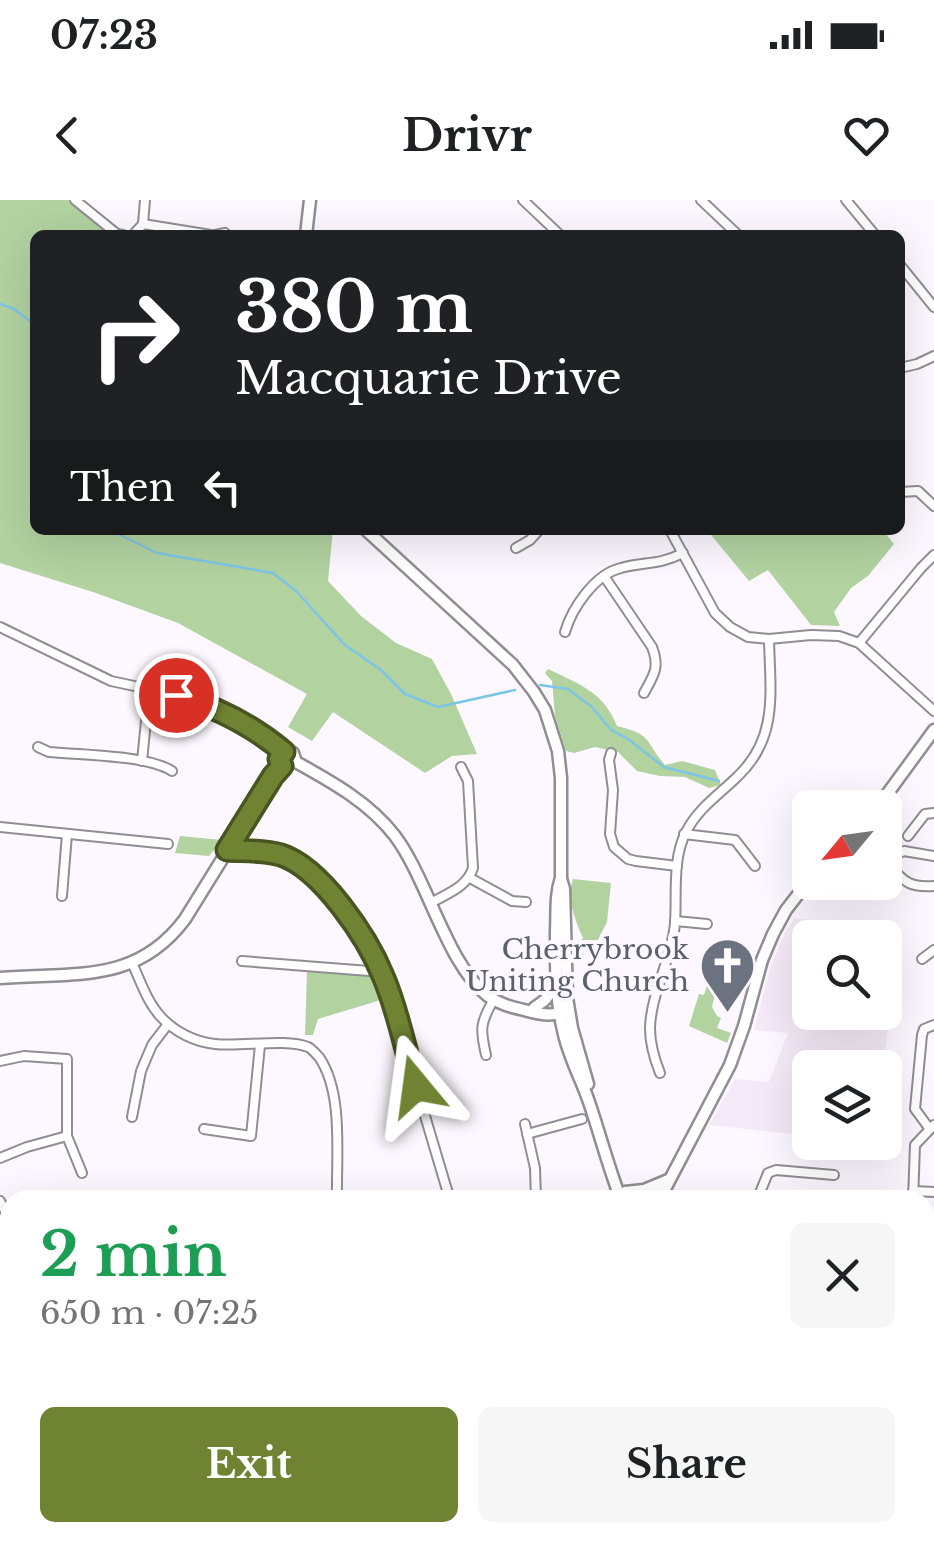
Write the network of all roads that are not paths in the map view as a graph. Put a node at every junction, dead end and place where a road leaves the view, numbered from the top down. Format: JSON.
{"nodes":[{"id":1,"x":75,"y":200,"type":"edge"},
{"id":2,"x":145,"y":200,"type":"edge"},
{"id":3,"x":310,"y":200,"type":"edge"},
{"id":4,"x":523,"y":200,"type":"edge"},
{"id":5,"x":701,"y":200,"type":"edge"},
{"id":6,"x":846,"y":200,"type":"edge"},
{"id":7,"x":144,"y":224,"type":"junction"},
{"id":8,"x":112,"y":230,"type":"edge"},
{"id":9,"x":138,"y":230,"type":"edge"},
{"id":10,"x":188,"y":230,"type":"edge"},
{"id":11,"x":307,"y":230,"type":"edge"},
{"id":12,"x":555,"y":230,"type":"edge"},
{"id":13,"x":733,"y":230,"type":"edge"},
{"id":14,"x":871,"y":230,"type":"edge"},
{"id":15,"x":905,"y":271,"type":"edge"},
{"id":16,"x":934,"y":307,"type":"edge"},
{"id":17,"x":934,"y":356,"type":"edge"},
{"id":18,"x":905,"y":367,"type":"edge"},
{"id":19,"x":905,"y":491,"type":"edge"},
{"id":20,"x":934,"y":506,"type":"edge"},
{"id":21,"x":371,"y":535,"type":"edge"},
{"id":22,"x":534,"y":535,"type":"edge"},
{"id":23,"x":673,"y":535,"type":"edge"},
{"id":24,"x":516,"y":548,"type":"dead end"},
{"id":25,"x":683,"y":553,"type":"junction"},
{"id":26,"x":934,"y":555,"type":"edge"},
{"id":27,"x":604,"y":576,"type":"junction"},
{"id":28,"x":0,"y":628,"type":"edge"},
{"id":29,"x":564,"y":632,"type":"dead end"},
{"id":30,"x":769,"y":639,"type":"junction"},
{"id":31,"x":860,"y":643,"type":"junction"},
{"id":32,"x":149,"y":691,"type":"junction"},
{"id":33,"x":644,"y":693,"type":"dead end"},
{"id":34,"x":934,"y":711,"type":"edge"},
{"id":35,"x":934,"y":730,"type":"edge"},
{"id":36,"x":38,"y":747,"type":"dead end"},
{"id":37,"x":284,"y":752,"type":"junction"},
{"id":38,"x":611,"y":753,"type":"dead end"},
{"id":39,"x":142,"y":762,"type":"junction"},
{"id":40,"x":296,"y":762,"type":"junction"},
{"id":41,"x":282,"y":766,"type":"junction"},
{"id":42,"x":461,"y":767,"type":"dead end"},
{"id":43,"x":172,"y":771,"type":"dead end"},
{"id":44,"x":889,"y":790,"type":"edge"},
{"id":45,"x":934,"y":813,"type":"edge"},
{"id":46,"x":0,"y":828,"type":"edge"},
{"id":47,"x":67,"y":834,"type":"junction"},
{"id":48,"x":684,"y":834,"type":"junction"},
{"id":49,"x":908,"y":836,"type":"dead end"},
{"id":50,"x":168,"y":844,"type":"dead end"},
{"id":51,"x":227,"y":850,"type":"junction"},
{"id":52,"x":902,"y":851,"type":"edge"},
{"id":53,"x":934,"y":856,"type":"edge"},
{"id":54,"x":677,"y":866,"type":"junction"},
{"id":55,"x":755,"y":866,"type":"dead end"},
{"id":56,"x":470,"y":878,"type":"junction"},
{"id":57,"x":561,"y":878,"type":"junction"},
{"id":58,"x":902,"y":878,"type":"edge"},
{"id":59,"x":934,"y":886,"type":"edge"},
{"id":60,"x":62,"y":896,"type":"dead end"},
{"id":61,"x":794,"y":900,"type":"edge"},
{"id":62,"x":431,"y":902,"type":"junction"},
{"id":63,"x":526,"y":902,"type":"dead end"},
{"id":64,"x":675,"y":921,"type":"junction"},
{"id":65,"x":708,"y":924,"type":"dead end"},
{"id":66,"x":934,"y":950,"type":"edge"},
{"id":67,"x":922,"y":959,"type":"dead end"},
{"id":68,"x":242,"y":962,"type":"dead end"},
{"id":69,"x":132,"y":963,"type":"junction"},
{"id":70,"x":382,"y":972,"type":"junction"},
{"id":71,"x":0,"y":978,"type":"edge"},
{"id":72,"x":556,"y":984,"type":"junction"},
{"id":73,"x":494,"y":1000,"type":"junction"},
{"id":74,"x":531,"y":1010,"type":"junction"},
{"id":75,"x":562,"y":1010,"type":"junction"},
{"id":76,"x":168,"y":1024,"type":"junction"},
{"id":77,"x":934,"y":1026,"type":"edge"},
{"id":78,"x":563,"y":1034,"type":"junction"},
{"id":79,"x":260,"y":1045,"type":"junction"},
{"id":80,"x":486,"y":1055,"type":"dead end"},
{"id":81,"x":0,"y":1061,"type":"edge"},
{"id":82,"x":660,"y":1073,"type":"dead end"},
{"id":83,"x":588,"y":1098,"type":"junction"},
{"id":84,"x":132,"y":1117,"type":"dead end"},
{"id":85,"x":582,"y":1119,"type":"dead end"},
{"id":86,"x":932,"y":1126,"type":"edge"},
{"id":87,"x":204,"y":1130,"type":"dead end"},
{"id":88,"x":67,"y":1136,"type":"junction"},
{"id":89,"x":0,"y":1158,"type":"edge"},
{"id":90,"x":82,"y":1173,"type":"dead end"},
{"id":91,"x":834,"y":1175,"type":"dead end"},
{"id":92,"x":668,"y":1180,"type":"junction"},
{"id":93,"x":337,"y":1190,"type":"edge"},
{"id":94,"x":447,"y":1190,"type":"edge"},
{"id":95,"x":535,"y":1190,"type":"edge"},
{"id":96,"x":625,"y":1190,"type":"edge"},
{"id":97,"x":644,"y":1190,"type":"edge"},
{"id":98,"x":663,"y":1190,"type":"edge"},
{"id":99,"x":761,"y":1190,"type":"edge"},
{"id":100,"x":913,"y":1190,"type":"edge"}],
"edges":[{"from":1,"to":8,"type":"street"},
{"from":2,"to":7,"type":"street"},
{"from":3,"to":11,"type":"main road"},
{"from":4,"to":12,"type":"street"},
{"from":5,"to":13,"type":"street"},
{"from":6,"to":14,"type":"street"},
{"from":7,"to":9,"type":"street"},
{"from":7,"to":10,"type":"street"},
{"from":15,"to":16,"type":"street"},
{"from":17,"to":18,"type":"street"},
{"from":19,"to":20,"type":"street"},
{"from":21,"to":57,"type":"main road"},
{"from":22,"to":24,"type":"street"},
{"from":23,"to":25,"type":"street"},
{"from":25,"to":27,"type":"street"},
{"from":25,"to":30,"type":"street"},
{"from":26,"to":31,"type":"street"},
{"from":27,"to":29,"type":"street"},
{"from":27,"to":33,"type":"street"},
{"from":28,"to":32,"type":"street"},
{"from":30,"to":31,"type":"street"},
{"from":30,"to":48,"type":"street"},
{"from":31,"to":34,"type":"street"},
{"from":32,"to":37,"type":"street"},
{"from":32,"to":39,"type":"street"},
{"from":35,"to":44,"type":"main road"},
{"from":36,"to":39,"type":"street"},
{"from":37,"to":40,"type":"main road"},
{"from":37,"to":41,"type":"main road"},
{"from":38,"to":54,"type":"street"},
{"from":39,"to":43,"type":"street"},
{"from":40,"to":41,"type":"main road"},
{"from":40,"to":62,"type":"main road"},
{"from":41,"to":51,"type":"main road"},
{"from":42,"to":56,"type":"street"},
{"from":45,"to":49,"type":"street"},
{"from":46,"to":47,"type":"street"},
{"from":47,"to":50,"type":"street"},
{"from":47,"to":60,"type":"street"},
{"from":48,"to":54,"type":"street"},
{"from":48,"to":55,"type":"street"},
{"from":51,"to":69,"type":"main road"},
{"from":51,"to":70,"type":"street"},
{"from":52,"to":53,"type":"street"},
{"from":54,"to":64,"type":"street"},
{"from":56,"to":62,"type":"street"},
{"from":56,"to":63,"type":"street"},
{"from":57,"to":72,"type":"main road"},
{"from":57,"to":75,"type":"main road"},
{"from":58,"to":59,"type":"street"},
{"from":61,"to":92,"type":"main road"},
{"from":62,"to":73,"type":"main road"},
{"from":64,"to":65,"type":"street"},
{"from":64,"to":82,"type":"street"},
{"from":66,"to":67,"type":"street"},
{"from":68,"to":70,"type":"street"},
{"from":69,"to":71,"type":"main road"},
{"from":69,"to":76,"type":"street"},
{"from":70,"to":94,"type":"street"},
{"from":72,"to":74,"type":"main road"},
{"from":72,"to":75,"type":"main road"},
{"from":73,"to":74,"type":"main road"},
{"from":73,"to":80,"type":"street"},
{"from":74,"to":75,"type":"main road"},
{"from":74,"to":78,"type":"main road"},
{"from":75,"to":78,"type":"main road"},
{"from":75,"to":83,"type":"main road"},
{"from":76,"to":79,"type":"street"},
{"from":76,"to":84,"type":"street"},
{"from":77,"to":86,"type":"street"},
{"from":78,"to":83,"type":"main road"},
{"from":79,"to":87,"type":"street"},
{"from":79,"to":93,"type":"street"},
{"from":81,"to":88,"type":"street"},
{"from":83,"to":96,"type":"main road"},
{"from":85,"to":95,"type":"street"},
{"from":86,"to":100,"type":"street"},
{"from":88,"to":89,"type":"street"},
{"from":88,"to":90,"type":"street"},
{"from":91,"to":99,"type":"street"},
{"from":92,"to":97,"type":"main road"},
{"from":92,"to":98,"type":"main road"}]}
